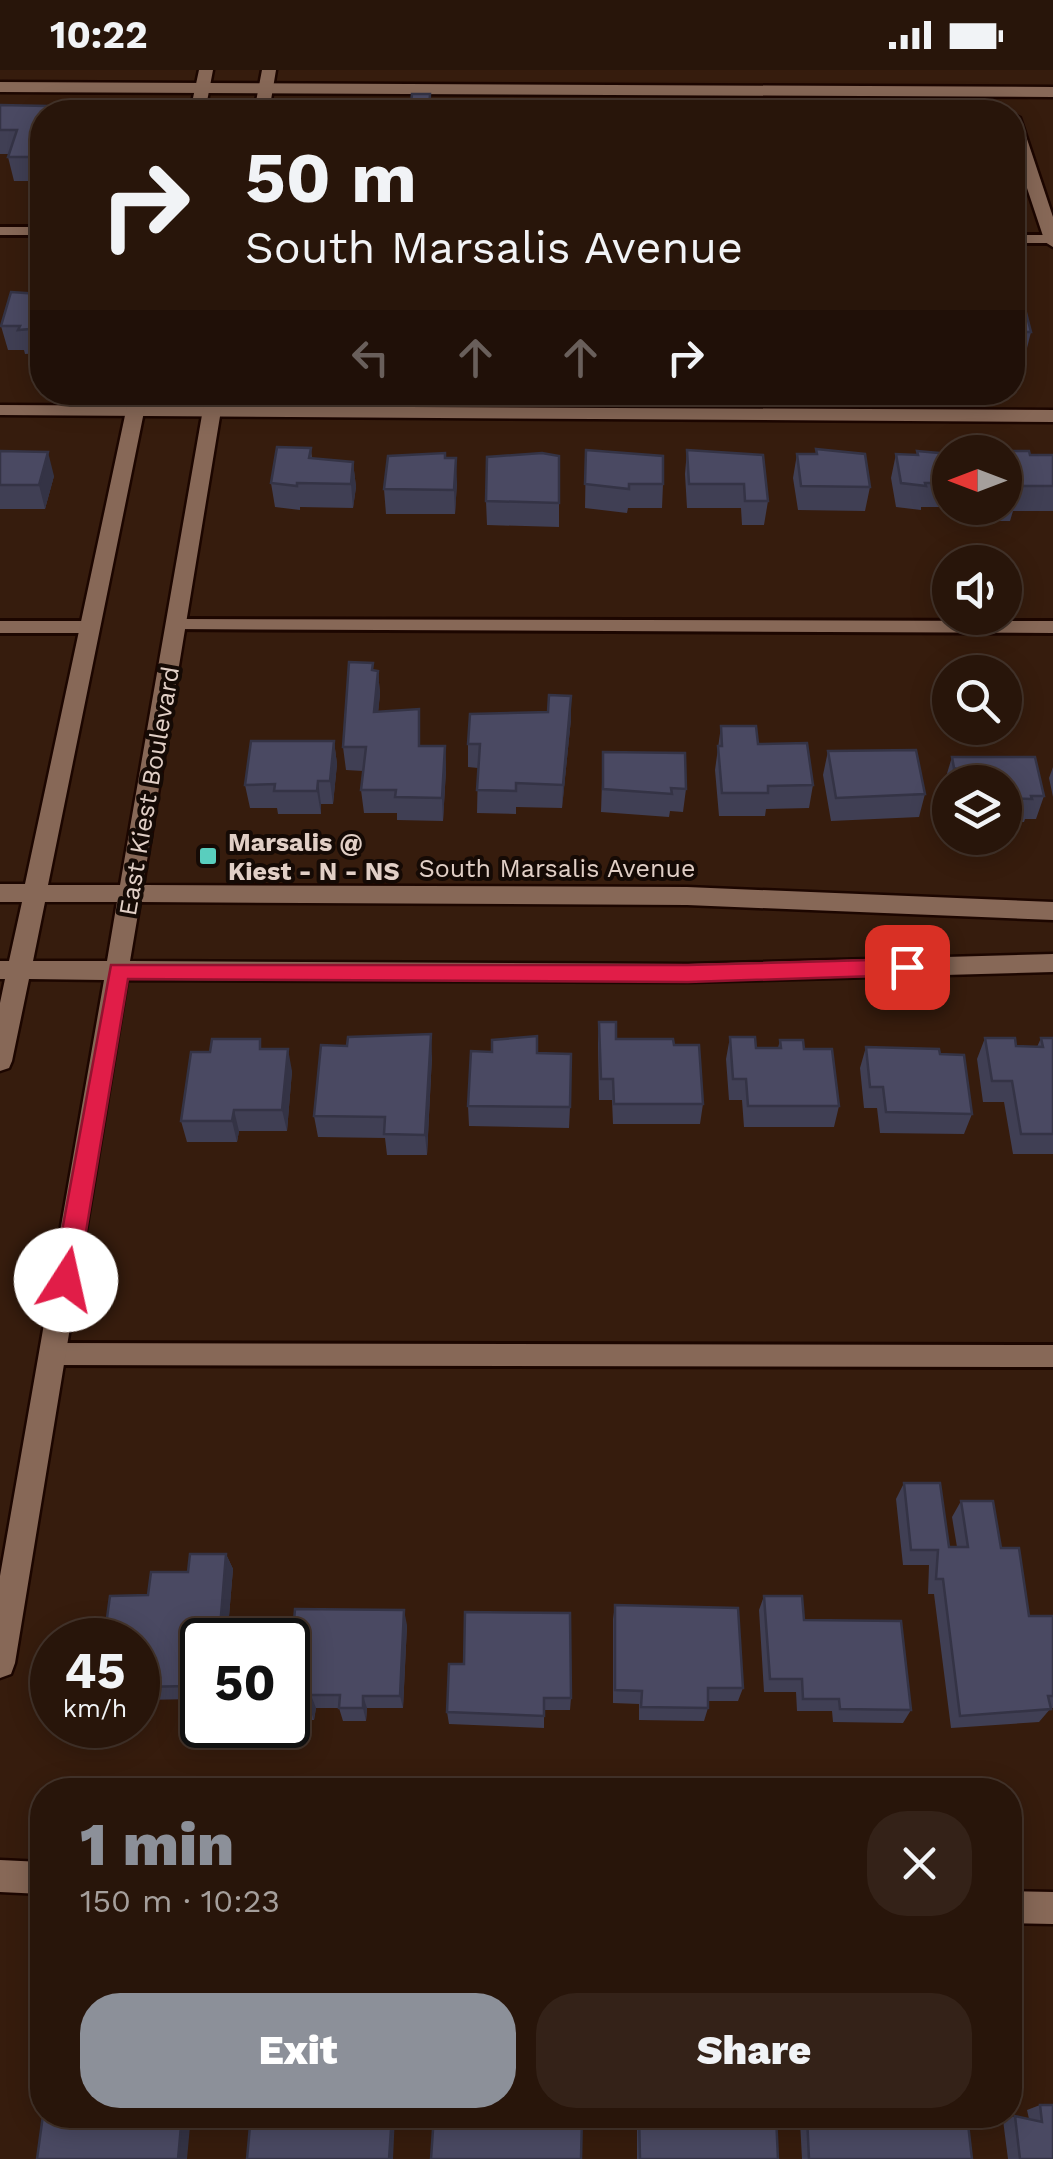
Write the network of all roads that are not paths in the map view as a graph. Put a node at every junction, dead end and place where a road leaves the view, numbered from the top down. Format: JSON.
{"nodes":[{"id":1,"x":206,"y":70,"type":"edge"},
{"id":2,"x":998,"y":70,"type":"edge"},
{"id":3,"x":268,"y":78,"type":"edge"},
{"id":4,"x":0,"y":87,"type":"edge"},
{"id":5,"x":202,"y":88,"type":"junction"},
{"id":6,"x":1004,"y":92,"type":"junction"},
{"id":7,"x":1053,"y":92,"type":"edge"},
{"id":8,"x":200,"y":100,"type":"edge"},
{"id":9,"x":1007,"y":100,"type":"edge"},
{"id":10,"x":1025,"y":155,"type":"edge"},
{"id":11,"x":30,"y":230,"type":"edge"},
{"id":12,"x":0,"y":231,"type":"edge"},
{"id":13,"x":1025,"y":239,"type":"edge"},
{"id":14,"x":1053,"y":240,"type":"edge"},
{"id":15,"x":76,"y":405,"type":"edge"},
{"id":16,"x":136,"y":405,"type":"edge"},
{"id":17,"x":213,"y":405,"type":"edge"},
{"id":18,"x":393,"y":405,"type":"edge"},
{"id":19,"x":0,"y":410,"type":"edge"},
{"id":20,"x":1053,"y":416,"type":"edge"},
{"id":21,"x":177,"y":625,"type":"junction"},
{"id":22,"x":0,"y":627,"type":"edge"},
{"id":23,"x":1053,"y":627,"type":"edge"},
{"id":24,"x":90,"y":628,"type":"junction"},
{"id":25,"x":0,"y":893,"type":"edge"},
{"id":26,"x":35,"y":893,"type":"junction"},
{"id":27,"x":132,"y":893,"type":"junction"},
{"id":28,"x":1053,"y":911,"type":"edge"},
{"id":29,"x":1053,"y":962,"type":"edge"},
{"id":30,"x":10,"y":970,"type":"edge"},
{"id":31,"x":119,"y":971,"type":"junction"},
{"id":32,"x":0,"y":1061,"type":"edge"},
{"id":33,"x":53,"y":1354,"type":"junction"},
{"id":34,"x":1053,"y":1356,"type":"edge"},
{"id":35,"x":0,"y":1663,"type":"edge"},
{"id":36,"x":0,"y":1876,"type":"edge"},
{"id":37,"x":30,"y":1877,"type":"edge"},
{"id":38,"x":1022,"y":1907,"type":"edge"},
{"id":39,"x":1053,"y":1908,"type":"edge"}],
"edges":[{"from":1,"to":5,"type":"main road"},
{"from":2,"to":6,"type":"main road"},
{"from":3,"to":5,"type":"main road"},
{"from":3,"to":6,"type":"main road"},
{"from":4,"to":5,"type":"main road"},
{"from":5,"to":8,"type":"main road"},
{"from":6,"to":7,"type":"main road"},
{"from":6,"to":9,"type":"main road"},
{"from":10,"to":14,"type":"main road"},
{"from":11,"to":12,"type":"lane"},
{"from":13,"to":14,"type":"lane"},
{"from":15,"to":19,"type":"main road"},
{"from":16,"to":24,"type":"main road"},
{"from":17,"to":21,"type":"main road","name":"East Kiest Boulevard"},
{"from":18,"to":20,"type":"main road"},
{"from":21,"to":23,"type":"lane"},
{"from":21,"to":27,"type":"main road","name":"East Kiest Boulevard"},
{"from":22,"to":24,"type":"lane"},
{"from":24,"to":26,"type":"main road"},
{"from":25,"to":26,"type":"main road","name":"South Marsalis Avenue"},
{"from":26,"to":27,"type":"main road","name":"South Marsalis Avenue"},
{"from":26,"to":30,"type":"main road"},
{"from":27,"to":28,"type":"main road","name":"South Marsalis Avenue"},
{"from":27,"to":31,"type":"main road","name":"East Kiest Boulevard"},
{"from":29,"to":31,"type":"main road"},
{"from":30,"to":31,"type":"main road"},
{"from":30,"to":32,"type":"main road"},
{"from":31,"to":33,"type":"main road","name":"East Kiest Boulevard"},
{"from":33,"to":34,"type":"lane"},
{"from":33,"to":35,"type":"main road","name":"East Kiest Boulevard"},
{"from":36,"to":37,"type":"main road"},
{"from":38,"to":39,"type":"main road"}]}
